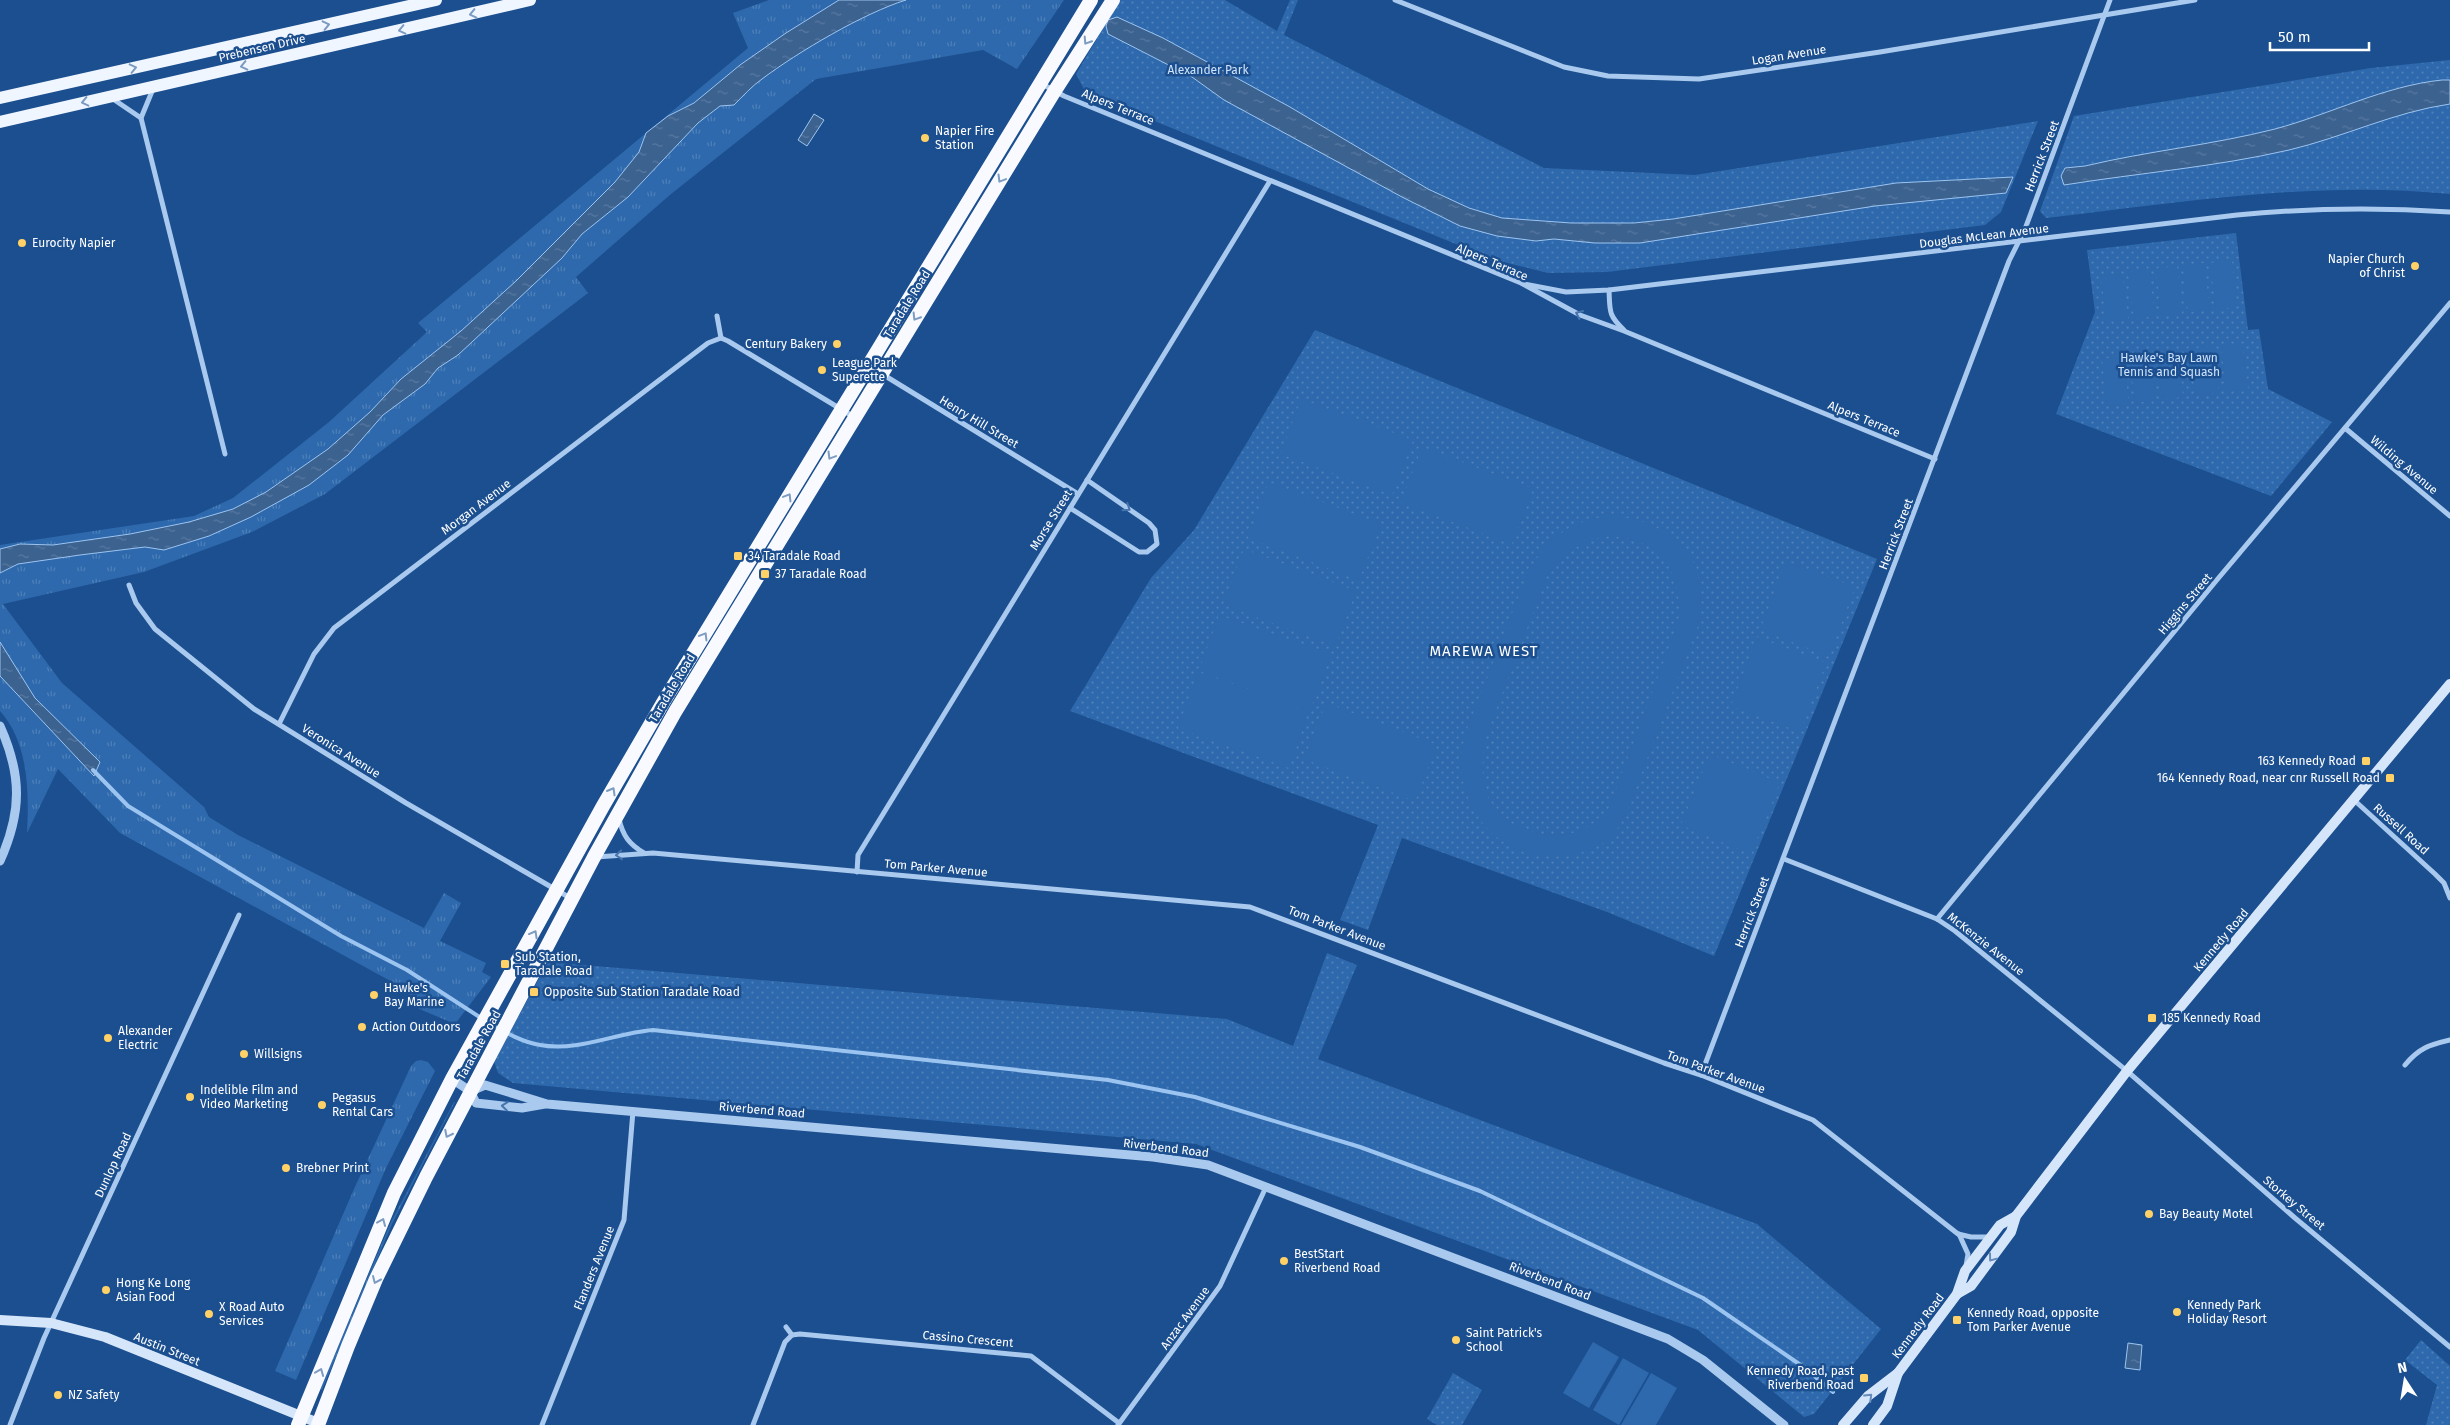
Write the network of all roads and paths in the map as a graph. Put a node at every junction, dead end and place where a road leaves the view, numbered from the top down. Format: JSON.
{"nodes":[{"id":1,"x":436,"y":0,"type":"edge"},
{"id":2,"x":530,"y":0,"type":"edge"},
{"id":3,"x":1091,"y":0,"type":"edge"},
{"id":4,"x":1113,"y":0,"type":"edge"},
{"id":5,"x":1395,"y":0,"type":"edge"},
{"id":6,"x":2110,"y":0,"type":"edge"},
{"id":7,"x":2195,"y":0,"type":"edge"},
{"id":8,"x":2105,"y":14,"type":"junction"},
{"id":9,"x":1041,"y":84,"type":"junction"},
{"id":10,"x":154,"y":87,"type":"junction"},
{"id":11,"x":1054,"y":92,"type":"junction"},
{"id":12,"x":110,"y":97,"type":"junction"},
{"id":13,"x":0,"y":98,"type":"edge"},
{"id":14,"x":141,"y":118,"type":"junction"},
{"id":15,"x":0,"y":122,"type":"edge"},
{"id":16,"x":1270,"y":181,"type":"junction"},
{"id":17,"x":2450,"y":212,"type":"edge"},
{"id":18,"x":2019,"y":242,"type":"junction"},
{"id":19,"x":1521,"y":283,"type":"junction"},
{"id":20,"x":1609,"y":290,"type":"junction"},
{"id":21,"x":2450,"y":304,"type":"edge"},
{"id":22,"x":717,"y":316,"type":"dead end"},
{"id":23,"x":1624,"y":331,"type":"junction"},
{"id":24,"x":721,"y":338,"type":"junction"},
{"id":25,"x":869,"y":366,"type":"junction"},
{"id":26,"x":881,"y":374,"type":"junction"},
{"id":27,"x":842,"y":409,"type":"junction"},
{"id":28,"x":854,"y":417,"type":"junction"},
{"id":29,"x":2345,"y":428,"type":"junction"},
{"id":30,"x":225,"y":454,"type":"dead end"},
{"id":31,"x":1935,"y":459,"type":"junction"},
{"id":32,"x":1087,"y":480,"type":"junction"},
{"id":33,"x":1078,"y":494,"type":"junction"},
{"id":34,"x":1070,"y":508,"type":"junction"},
{"id":35,"x":2450,"y":516,"type":"edge"},
{"id":36,"x":129,"y":585,"type":"dead end"},
{"id":37,"x":2450,"y":684,"type":"edge"},
{"id":38,"x":279,"y":724,"type":"junction"},
{"id":39,"x":0,"y":726,"type":"edge"},
{"id":40,"x":2353,"y":800,"type":"junction"},
{"id":41,"x":618,"y":815,"type":"junction"},
{"id":42,"x":644,"y":853,"type":"junction"},
{"id":43,"x":594,"y":857,"type":"junction"},
{"id":44,"x":1784,"y":859,"type":"junction"},
{"id":45,"x":0,"y":861,"type":"edge"},
{"id":46,"x":857,"y":872,"type":"junction"},
{"id":47,"x":558,"y":890,"type":"junction"},
{"id":48,"x":2450,"y":898,"type":"edge"},
{"id":49,"x":572,"y":899,"type":"junction"},
{"id":50,"x":239,"y":915,"type":"dead end"},
{"id":51,"x":1937,"y":919,"type":"junction"},
{"id":52,"x":2450,"y":1040,"type":"edge"},
{"id":53,"x":2405,"y":1065,"type":"dead end"},
{"id":54,"x":2127,"y":1072,"type":"junction"},
{"id":55,"x":1701,"y":1075,"type":"junction"},
{"id":56,"x":452,"y":1079,"type":"junction"},
{"id":57,"x":470,"y":1091,"type":"junction"},
{"id":58,"x":547,"y":1104,"type":"junction"},
{"id":59,"x":633,"y":1111,"type":"junction"},
{"id":60,"x":1266,"y":1186,"type":"junction"},
{"id":61,"x":2016,"y":1216,"type":"junction"},
{"id":62,"x":1958,"y":1234,"type":"junction"},
{"id":63,"x":1991,"y":1237,"type":"junction"},
{"id":64,"x":1966,"y":1271,"type":"junction"},
{"id":65,"x":1957,"y":1294,"type":"junction"},
{"id":66,"x":0,"y":1320,"type":"edge"},
{"id":67,"x":50,"y":1323,"type":"junction"},
{"id":68,"x":786,"y":1327,"type":"dead end"},
{"id":69,"x":792,"y":1335,"type":"junction"},
{"id":70,"x":2450,"y":1346,"type":"edge"},
{"id":71,"x":1898,"y":1373,"type":"junction"},
{"id":72,"x":300,"y":1421,"type":"edge"},
{"id":73,"x":318,"y":1424,"type":"edge"},
{"id":74,"x":1119,"y":1424,"type":"edge"},
{"id":75,"x":10,"y":1425,"type":"edge"},
{"id":76,"x":542,"y":1425,"type":"edge"},
{"id":77,"x":753,"y":1425,"type":"edge"},
{"id":78,"x":1784,"y":1425,"type":"edge"},
{"id":79,"x":1844,"y":1425,"type":"edge"},
{"id":80,"x":1873,"y":1425,"type":"edge"}],
"edges":[{"from":13,"to":1,"type":"main road","name":"Prebensen Drive","one_way":true},
{"from":2,"to":10,"type":"main road","name":"Prebensen Drive","one_way":true},
{"from":3,"to":9,"type":"highway","name":"Taradale Road"},
{"from":4,"to":11,"type":"highway","name":"Taradale Road","one_way":true},
{"from":5,"to":8,"type":"street","name":"Logan Avenue"},
{"from":6,"to":8,"type":"street","name":"Herrick Street"},
{"from":7,"to":8,"type":"street","name":"Logan Avenue"},
{"from":8,"to":18,"type":"street","name":"Herrick Street"},
{"from":9,"to":11,"type":"street","name":"Alpers Terrace"},
{"from":9,"to":25,"type":"highway","name":"Taradale Road"},
{"from":10,"to":12,"type":"main road","name":"Prebensen Drive"},
{"from":10,"to":14,"type":"street"},
{"from":11,"to":16,"type":"street","name":"Alpers Terrace"},
{"from":11,"to":26,"type":"highway","name":"Taradale Road","one_way":true},
{"from":12,"to":14,"type":"street"},
{"from":12,"to":15,"type":"main road","name":"Prebensen Drive","one_way":true},
{"from":14,"to":30,"type":"street"},
{"from":16,"to":19,"type":"street","name":"Alpers Terrace"},
{"from":16,"to":32,"type":"street","name":"Morse Street"},
{"from":17,"to":18,"type":"street","name":"Douglas McLean Avenue"},
{"from":18,"to":20,"type":"street","name":"Douglas McLean Avenue"},
{"from":18,"to":31,"type":"street","name":"Herrick Street"},
{"from":19,"to":20,"type":"street","name":"Douglas McLean Avenue"},
{"from":23,"to":19,"type":"street","name":"Alpers Terrace","one_way":true},
{"from":20,"to":23,"type":"street"},
{"from":21,"to":29,"type":"street","name":"Higgins Street"},
{"from":22,"to":24,"type":"street"},
{"from":23,"to":31,"type":"street","name":"Alpers Terrace"},
{"from":24,"to":27,"type":"street"},
{"from":24,"to":38,"type":"street","name":"Morgan Avenue"},
{"from":25,"to":26,"type":"street","name":"Henry Hill Street"},
{"from":25,"to":27,"type":"highway","name":"Taradale Road"},
{"from":26,"to":28,"type":"highway","name":"Taradale Road"},
{"from":26,"to":33,"type":"street","name":"Henry Hill Street"},
{"from":27,"to":28,"type":"street"},
{"from":47,"to":27,"type":"highway","name":"Taradale Road","one_way":true},
{"from":28,"to":41,"type":"highway","name":"Taradale Road","one_way":true},
{"from":29,"to":35,"type":"street","name":"Wilding Avenue"},
{"from":29,"to":51,"type":"street","name":"Higgins Street"},
{"from":31,"to":44,"type":"street","name":"Herrick Street"},
{"from":32,"to":33,"type":"street","name":"Morse Street"},
{"from":32,"to":34,"type":"street","one_way":true},
{"from":33,"to":34,"type":"street","name":"Morse Street"},
{"from":34,"to":46,"type":"street","name":"Morse Street"},
{"from":36,"to":38,"type":"street","name":"Veronica Avenue"},
{"from":37,"to":40,"type":"main road","name":"Kennedy Road"},
{"from":38,"to":47,"type":"street","name":"Veronica Avenue"},
{"from":39,"to":45,"type":"street"},
{"from":40,"to":48,"type":"street","name":"Russell Road"},
{"from":40,"to":54,"type":"main road","name":"Kennedy Road"},
{"from":41,"to":42,"type":"street"},
{"from":41,"to":43,"type":"highway","name":"Taradale Road"},
{"from":42,"to":43,"type":"street","name":"Tom Parker Avenue","one_way":true},
{"from":42,"to":46,"type":"street","name":"Tom Parker Avenue"},
{"from":43,"to":49,"type":"highway","name":"Taradale Road"},
{"from":44,"to":51,"type":"street","name":"McKenzie Avenue"},
{"from":44,"to":55,"type":"street","name":"Herrick Street"},
{"from":46,"to":55,"type":"street","name":"Tom Parker Avenue"},
{"from":47,"to":49,"type":"street","name":"Veronica Avenue"},
{"from":56,"to":47,"type":"highway","name":"Taradale Road","one_way":true},
{"from":49,"to":57,"type":"highway","name":"Taradale Road"},
{"from":50,"to":67,"type":"street","name":"Dunlop Road"},
{"from":51,"to":54,"type":"street","name":"McKenzie Avenue"},
{"from":52,"to":53,"type":"street"},
{"from":54,"to":61,"type":"main road","name":"Kennedy Road"},
{"from":54,"to":70,"type":"street","name":"Storkey Street"},
{"from":55,"to":62,"type":"street","name":"Tom Parker Avenue"},
{"from":56,"to":57,"type":"street","name":"Riverbend Road"},
{"from":72,"to":56,"type":"highway","name":"Taradale Road","one_way":true},
{"from":57,"to":58,"type":"street","name":"Riverbend Road"},
{"from":58,"to":57,"type":"street","name":"Riverbend Road","one_way":true},
{"from":57,"to":73,"type":"highway","name":"Taradale Road","one_way":true},
{"from":58,"to":59,"type":"street","name":"Riverbend Road"},
{"from":59,"to":60,"type":"street","name":"Riverbend Road"},
{"from":59,"to":76,"type":"street","name":"Flanders Avenue"},
{"from":60,"to":74,"type":"street","name":"Anzac Avenue"},
{"from":60,"to":78,"type":"street","name":"Riverbend Road"},
{"from":61,"to":63,"type":"main road","name":"Kennedy Road"},
{"from":61,"to":65,"type":"main road","name":"Kennedy Road","one_way":true},
{"from":62,"to":63,"type":"street","name":"Tom Parker Avenue"},
{"from":62,"to":64,"type":"street","name":"Tom Parker Avenue"},
{"from":63,"to":64,"type":"main road","name":"Kennedy Road"},
{"from":64,"to":65,"type":"main road","name":"Kennedy Road"},
{"from":65,"to":71,"type":"main road","name":"Kennedy Road"},
{"from":66,"to":67,"type":"main road","name":"Austin Street"},
{"from":67,"to":72,"type":"main road","name":"Austin Street"},
{"from":67,"to":75,"type":"street","name":"Dunlop Road"},
{"from":68,"to":69,"type":"street"},
{"from":69,"to":74,"type":"street","name":"Cassino Crescent"},
{"from":69,"to":77,"type":"street"},
{"from":79,"to":71,"type":"main road","name":"Kennedy Road","one_way":true},
{"from":71,"to":80,"type":"main road","name":"Kennedy Road"},
{"from":72,"to":73,"type":"main road","name":"Austin Street"}]}
